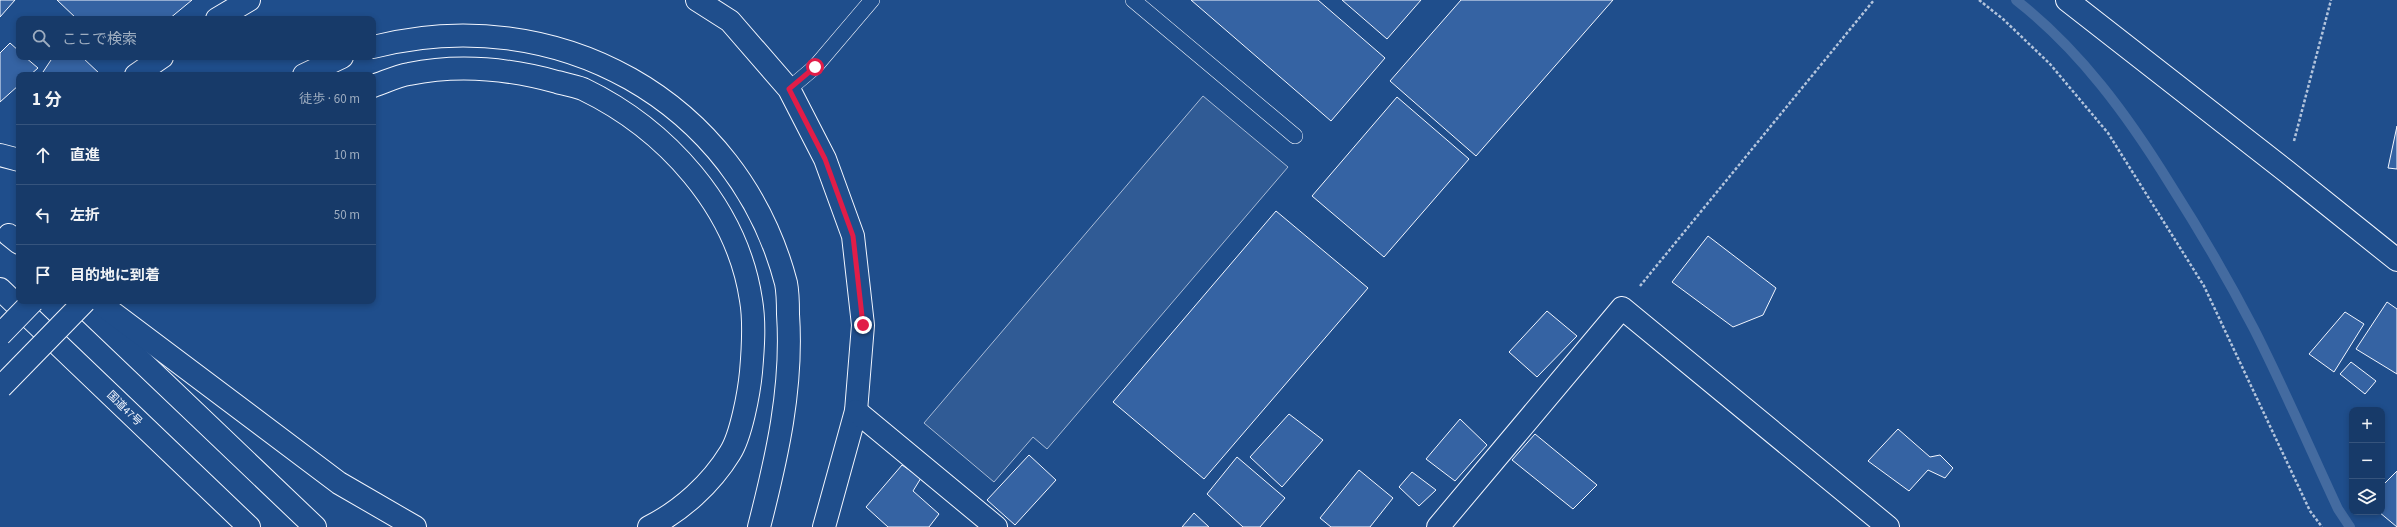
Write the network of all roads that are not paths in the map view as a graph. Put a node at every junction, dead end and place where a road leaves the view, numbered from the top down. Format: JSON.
{"nodes":[{"id":1,"x":249,"y":0,"type":"edge"},
{"id":2,"x":697,"y":0,"type":"edge"},
{"id":3,"x":872,"y":0,"type":"edge"},
{"id":4,"x":1133,"y":0,"type":"edge"},
{"id":5,"x":2067,"y":0,"type":"edge"},
{"id":6,"x":222,"y":16,"type":"edge"},
{"id":7,"x":376,"y":46,"type":"edge"},
{"id":8,"x":158,"y":60,"type":"edge"},
{"id":9,"x":336,"y":60,"type":"edge"},
{"id":10,"x":140,"y":72,"type":"edge"},
{"id":11,"x":310,"y":72,"type":"edge"},
{"id":12,"x":376,"y":85,"type":"edge"},
{"id":13,"x":789,"y":89,"type":"junction"},
{"id":14,"x":1295,"y":136,"type":"dead end"},
{"id":15,"x":0,"y":155,"type":"edge"},
{"id":16,"x":16,"y":159,"type":"edge"},
{"id":17,"x":2397,"y":260,"type":"edge"},
{"id":18,"x":0,"y":289,"type":"edge"},
{"id":19,"x":30,"y":304,"type":"edge"},
{"id":20,"x":81,"y":304,"type":"edge"},
{"id":21,"x":82,"y":304,"type":"edge"},
{"id":22,"x":101,"y":304,"type":"edge"},
{"id":23,"x":0,"y":335,"type":"edge"},
{"id":24,"x":1,"y":388,"type":"edge"},
{"id":25,"x":856,"y":411,"type":"junction"},
{"id":26,"x":248,"y":527,"type":"edge"},
{"id":27,"x":315,"y":527,"type":"edge"},
{"id":28,"x":415,"y":527,"type":"edge"},
{"id":29,"x":649,"y":527,"type":"edge"},
{"id":30,"x":759,"y":527,"type":"edge"},
{"id":31,"x":824,"y":527,"type":"edge"},
{"id":32,"x":996,"y":527,"type":"edge"},
{"id":33,"x":1438,"y":527,"type":"edge"},
{"id":34,"x":1888,"y":527,"type":"edge"}],
"edges":[{"from":1,"to":6,"type":"main road"},
{"from":2,"to":13,"type":"main road"},
{"from":3,"to":13,"type":"lane"},
{"from":4,"to":14,"type":"lane"},
{"from":5,"to":17,"type":"main road"},
{"from":7,"to":30,"type":"main road"},
{"from":8,"to":10,"type":"main road"},
{"from":9,"to":11,"type":"main road"},
{"from":12,"to":29,"type":"main road"},
{"from":13,"to":25,"type":"main road"},
{"from":15,"to":16,"type":"main road"},
{"from":18,"to":26,"type":"main road","name":"国道47号"},
{"from":19,"to":23,"type":"main road","bridge":true},
{"from":20,"to":27,"type":"main road"},
{"from":21,"to":24,"type":"main road","bridge":true},
{"from":22,"to":28,"type":"main road"},
{"from":25,"to":31,"type":"main road"},
{"from":25,"to":32,"type":"main road"},
{"from":33,"to":34,"type":"main road"}]}
